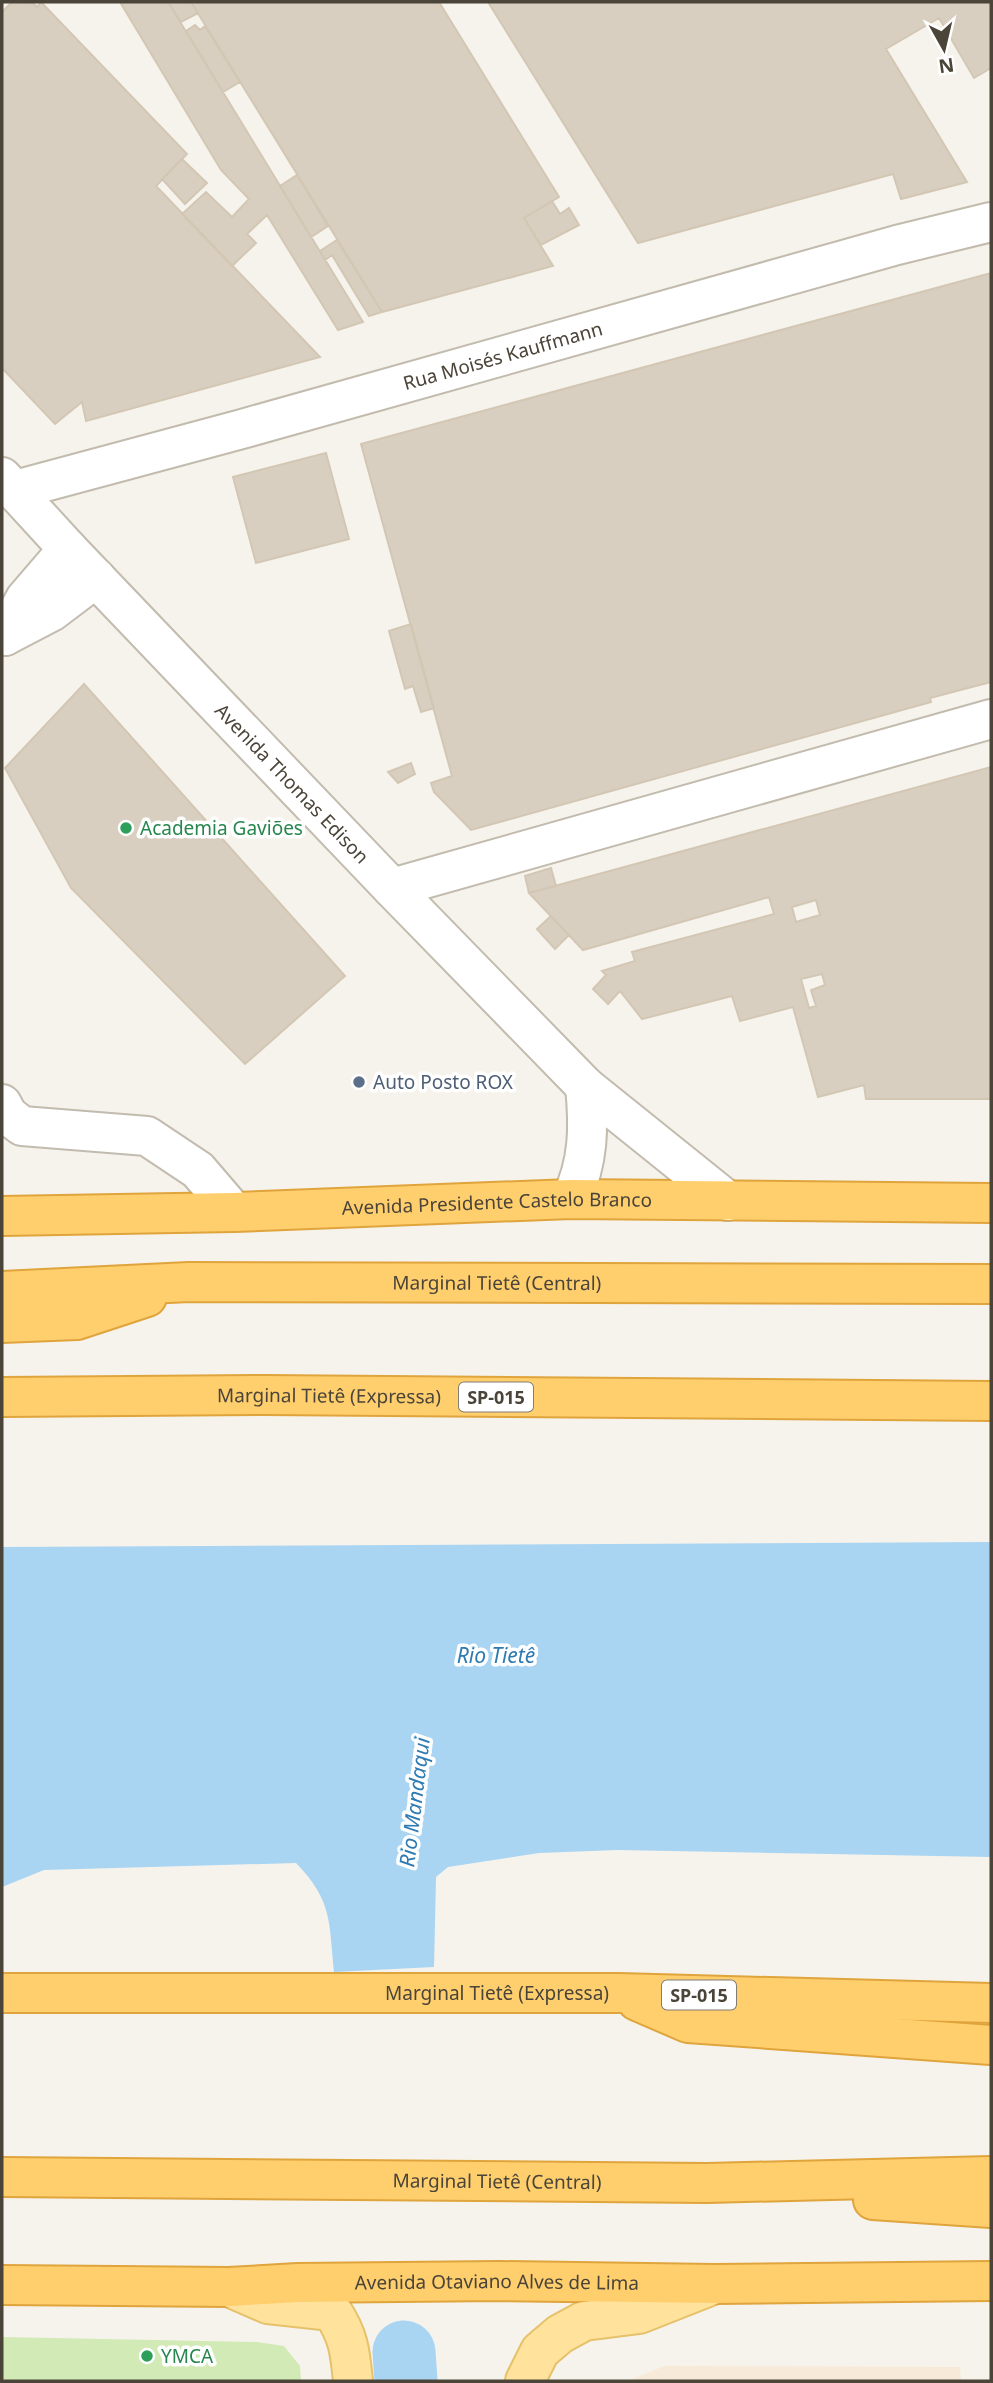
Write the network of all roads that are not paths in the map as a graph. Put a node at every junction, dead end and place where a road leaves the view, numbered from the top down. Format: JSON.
{"nodes":[{"id":1,"x":991,"y":222,"type":"edge"},
{"id":2,"x":8,"y":483,"type":"edge"},
{"id":3,"x":68,"y":549,"type":"junction"},
{"id":4,"x":96,"y":578,"type":"junction"},
{"id":5,"x":991,"y":719,"type":"edge"},
{"id":6,"x":392,"y":888,"type":"junction"},
{"id":7,"x":585,"y":1086,"type":"junction"},
{"id":8,"x":2,"y":1104,"type":"edge"},
{"id":9,"x":571,"y":1199,"type":"junction"},
{"id":10,"x":728,"y":1201,"type":"junction"},
{"id":11,"x":991,"y":1203,"type":"edge"},
{"id":12,"x":234,"y":1212,"type":"junction"},
{"id":13,"x":2,"y":1216,"type":"edge"},
{"id":14,"x":189,"y":1282,"type":"junction"},
{"id":15,"x":991,"y":1284,"type":"edge"},
{"id":16,"x":2,"y":1291,"type":"edge"},
{"id":17,"x":2,"y":1323,"type":"edge"},
{"id":18,"x":2,"y":1397,"type":"edge"},
{"id":19,"x":991,"y":1401,"type":"edge"},
{"id":20,"x":2,"y":1993,"type":"edge"},
{"id":21,"x":619,"y":1993,"type":"junction"},
{"id":22,"x":991,"y":2003,"type":"edge"},
{"id":23,"x":991,"y":2045,"type":"edge"},
{"id":24,"x":991,"y":2176,"type":"edge"},
{"id":25,"x":2,"y":2177,"type":"edge"},
{"id":26,"x":708,"y":2183,"type":"junction"},
{"id":27,"x":991,"y":2208,"type":"edge"},
{"id":28,"x":991,"y":2281,"type":"edge"},
{"id":29,"x":715,"y":2284,"type":"junction"},
{"id":30,"x":2,"y":2285,"type":"edge"},
{"id":31,"x":229,"y":2287,"type":"junction"},
{"id":32,"x":353,"y":2381,"type":"edge"},
{"id":33,"x":525,"y":2381,"type":"edge"}],
"edges":[{"from":1,"to":2,"type":"street","name":"Rua Moisés Kauffmann"},
{"from":2,"to":3,"type":"street","name":"Avenida Thomas Edison"},
{"from":3,"to":4,"type":"street","name":"Avenida Thomas Edison"},
{"from":3,"to":4,"type":"street"},
{"from":4,"to":6,"type":"street","name":"Avenida Thomas Edison"},
{"from":5,"to":6,"type":"street"},
{"from":6,"to":7,"type":"street","name":"Avenida Thomas Edison"},
{"from":7,"to":9,"type":"street"},
{"from":7,"to":10,"type":"street","name":"Avenida Thomas Edison"},
{"from":8,"to":12,"type":"street"},
{"from":9,"to":10,"type":"highway","name":"Avenida Presidente Castelo Branco"},
{"from":9,"to":12,"type":"highway","name":"Avenida Presidente Castelo Branco"},
{"from":10,"to":11,"type":"highway","name":"Avenida Presidente Castelo Branco"},
{"from":12,"to":13,"type":"highway","name":"Avenida Presidente Castelo Branco"},
{"from":14,"to":15,"type":"highway","name":"Marginal Tietê (Central)"},
{"from":14,"to":16,"type":"highway","name":"Marginal Tietê (Central)"},
{"from":14,"to":17,"type":"highway"},
{"from":18,"to":19,"type":"highway","name":"Marginal Tietê (Expressa)","number":"SP-015"},
{"from":20,"to":21,"type":"highway","name":"Marginal Tietê (Expressa)","number":"SP-015"},
{"from":21,"to":22,"type":"highway","name":"Marginal Tietê (Expressa)","number":"SP-015"},
{"from":21,"to":23,"type":"highway"},
{"from":24,"to":26,"type":"highway","name":"Marginal Tietê (Central)"},
{"from":25,"to":26,"type":"highway","name":"Marginal Tietê (Central)"},
{"from":26,"to":27,"type":"highway"},
{"from":28,"to":29,"type":"highway","name":"Avenida Otaviano Alves de Lima"},
{"from":29,"to":31,"type":"highway","name":"Avenida Otaviano Alves de Lima"},
{"from":29,"to":33,"type":"main road"},
{"from":30,"to":31,"type":"highway","name":"Avenida Otaviano Alves de Lima"},
{"from":31,"to":32,"type":"main road"}]}
